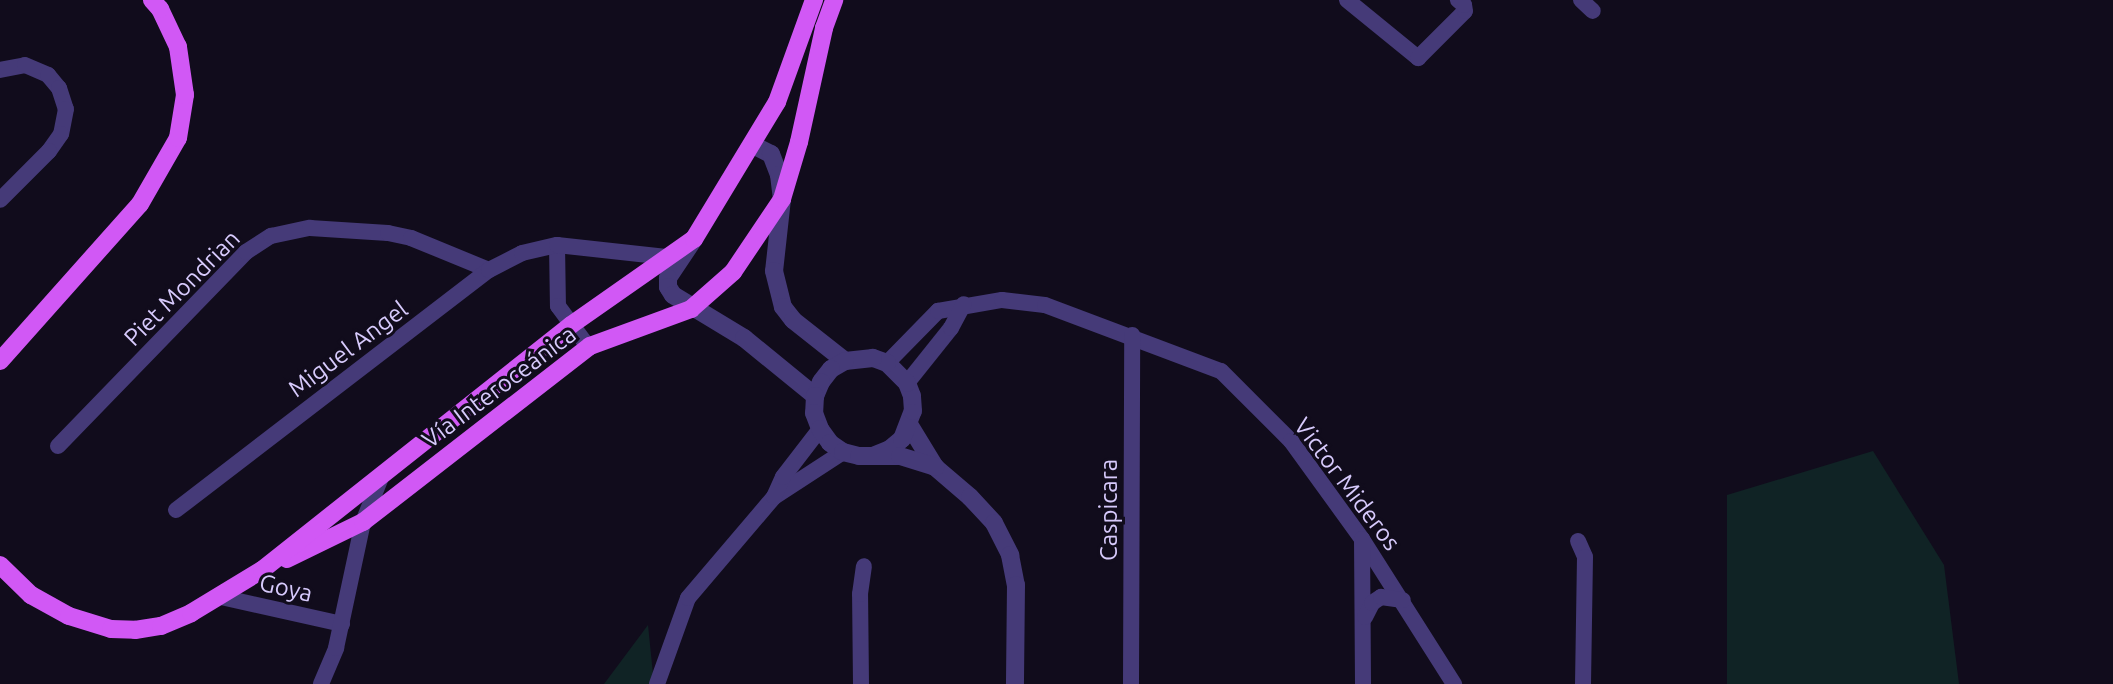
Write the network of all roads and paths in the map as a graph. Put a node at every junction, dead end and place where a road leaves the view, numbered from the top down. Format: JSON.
{"nodes":[{"id":1,"x":152,"y":0,"type":"edge"},
{"id":2,"x":814,"y":0,"type":"edge"},
{"id":3,"x":834,"y":0,"type":"edge"},
{"id":4,"x":1347,"y":0,"type":"edge"},
{"id":5,"x":1465,"y":3,"type":"edge"},
{"id":6,"x":0,"y":70,"type":"edge"},
{"id":7,"x":753,"y":145,"type":"junction"},
{"id":8,"x":0,"y":200,"type":"edge"},
{"id":9,"x":782,"y":200,"type":"junction"},
{"id":10,"x":694,"y":239,"type":"junction"},
{"id":11,"x":557,"y":245,"type":"junction"},
{"id":12,"x":666,"y":257,"type":"junction"},
{"id":13,"x":489,"y":270,"type":"junction"},
{"id":14,"x":964,"y":304,"type":"junction"},
{"id":15,"x":691,"y":309,"type":"junction"},
{"id":16,"x":571,"y":325,"type":"junction"},
{"id":17,"x":1132,"y":335,"type":"junction"},
{"id":18,"x":589,"y":348,"type":"junction"},
{"id":19,"x":0,"y":361,"type":"edge"},
{"id":20,"x":845,"y":361,"type":"junction"},
{"id":21,"x":887,"y":363,"type":"junction"},
{"id":22,"x":907,"y":383,"type":"junction"},
{"id":23,"x":815,"y":396,"type":"junction"},
{"id":24,"x":910,"y":426,"type":"junction"},
{"id":25,"x":820,"y":429,"type":"junction"},
{"id":26,"x":58,"y":446,"type":"dead end"},
{"id":27,"x":843,"y":452,"type":"junction"},
{"id":28,"x":875,"y":455,"type":"junction"},
{"id":29,"x":935,"y":467,"type":"junction"},
{"id":30,"x":382,"y":475,"type":"junction"},
{"id":31,"x":774,"y":496,"type":"junction"},
{"id":32,"x":176,"y":510,"type":"dead end"},
{"id":33,"x":363,"y":522,"type":"junction"},
{"id":34,"x":1362,"y":539,"type":"junction"},
{"id":35,"x":1578,"y":541,"type":"dead end"},
{"id":36,"x":0,"y":565,"type":"edge"},
{"id":37,"x":864,"y":566,"type":"dead end"},
{"id":38,"x":262,"y":570,"type":"junction"},
{"id":39,"x":221,"y":597,"type":"junction"},
{"id":40,"x":1403,"y":600,"type":"junction"},
{"id":41,"x":1364,"y":617,"type":"junction"},
{"id":42,"x":342,"y":624,"type":"junction"},
{"id":43,"x":321,"y":684,"type":"edge"},
{"id":44,"x":657,"y":684,"type":"edge"},
{"id":45,"x":861,"y":684,"type":"edge"},
{"id":46,"x":1015,"y":684,"type":"edge"},
{"id":47,"x":1131,"y":684,"type":"edge"},
{"id":48,"x":1363,"y":684,"type":"edge"},
{"id":49,"x":1454,"y":684,"type":"edge"},
{"id":50,"x":1583,"y":684,"type":"edge"}],
"edges":[{"from":1,"to":19,"type":"main road"},
{"from":2,"to":7,"type":"main road","name":"Vía Interoceánica"},
{"from":3,"to":9,"type":"main road","name":"Vía Interoceánica"},
{"from":4,"to":5,"type":"street"},
{"from":6,"to":8,"type":"street"},
{"from":7,"to":9,"type":"street"},
{"from":7,"to":10,"type":"main road","name":"Vía Interoceánica"},
{"from":9,"to":15,"type":"main road","name":"Vía Interoceánica"},
{"from":9,"to":20,"type":"street"},
{"from":10,"to":12,"type":"main road","name":"Vía Interoceánica"},
{"from":10,"to":15,"type":"street"},
{"from":11,"to":12,"type":"street","name":"Miguel Angel"},
{"from":11,"to":13,"type":"street","name":"Miguel Angel"},
{"from":11,"to":16,"type":"street"},
{"from":12,"to":16,"type":"main road","name":"Vía Interoceánica"},
{"from":13,"to":26,"type":"street","name":"Piet Mondrian"},
{"from":13,"to":32,"type":"street","name":"Miguel Angel"},
{"from":14,"to":17,"type":"street","name":"Victor Mideros"},
{"from":14,"to":21,"type":"street","name":"Victor Mideros"},
{"from":14,"to":22,"type":"street"},
{"from":15,"to":18,"type":"main road","name":"Vía Interoceánica"},
{"from":15,"to":23,"type":"street"},
{"from":16,"to":18,"type":"street"},
{"from":16,"to":30,"type":"main road","name":"Vía Interoceánica"},
{"from":17,"to":34,"type":"street","name":"Victor Mideros"},
{"from":17,"to":47,"type":"street","name":"Caspicara"},
{"from":18,"to":33,"type":"main road","name":"Vía Interoceánica"},
{"from":20,"to":21,"type":"street"},
{"from":20,"to":23,"type":"street"},
{"from":21,"to":22,"type":"street"},
{"from":22,"to":24,"type":"street"},
{"from":23,"to":25,"type":"street"},
{"from":24,"to":28,"type":"street"},
{"from":24,"to":29,"type":"street"},
{"from":25,"to":27,"type":"street"},
{"from":25,"to":31,"type":"street"},
{"from":27,"to":28,"type":"street"},
{"from":27,"to":31,"type":"street"},
{"from":28,"to":29,"type":"street"},
{"from":29,"to":46,"type":"street"},
{"from":30,"to":33,"type":"street"},
{"from":30,"to":38,"type":"main road","name":"Vía Interoceánica"},
{"from":31,"to":44,"type":"street"},
{"from":33,"to":38,"type":"main road","name":"Vía Interoceánica"},
{"from":33,"to":42,"type":"street"},
{"from":34,"to":40,"type":"street","name":"Victor Mideros"},
{"from":34,"to":41,"type":"street"},
{"from":35,"to":50,"type":"street"},
{"from":36,"to":39,"type":"main road","name":"Vía Interoceánica"},
{"from":37,"to":45,"type":"street"},
{"from":38,"to":39,"type":"main road","name":"Vía Interoceánica"},
{"from":39,"to":42,"type":"street","name":"Goya"},
{"from":40,"to":41,"type":"street"},
{"from":40,"to":49,"type":"street","name":"Victor Mideros"},
{"from":41,"to":48,"type":"street"},
{"from":42,"to":43,"type":"street"}]}
